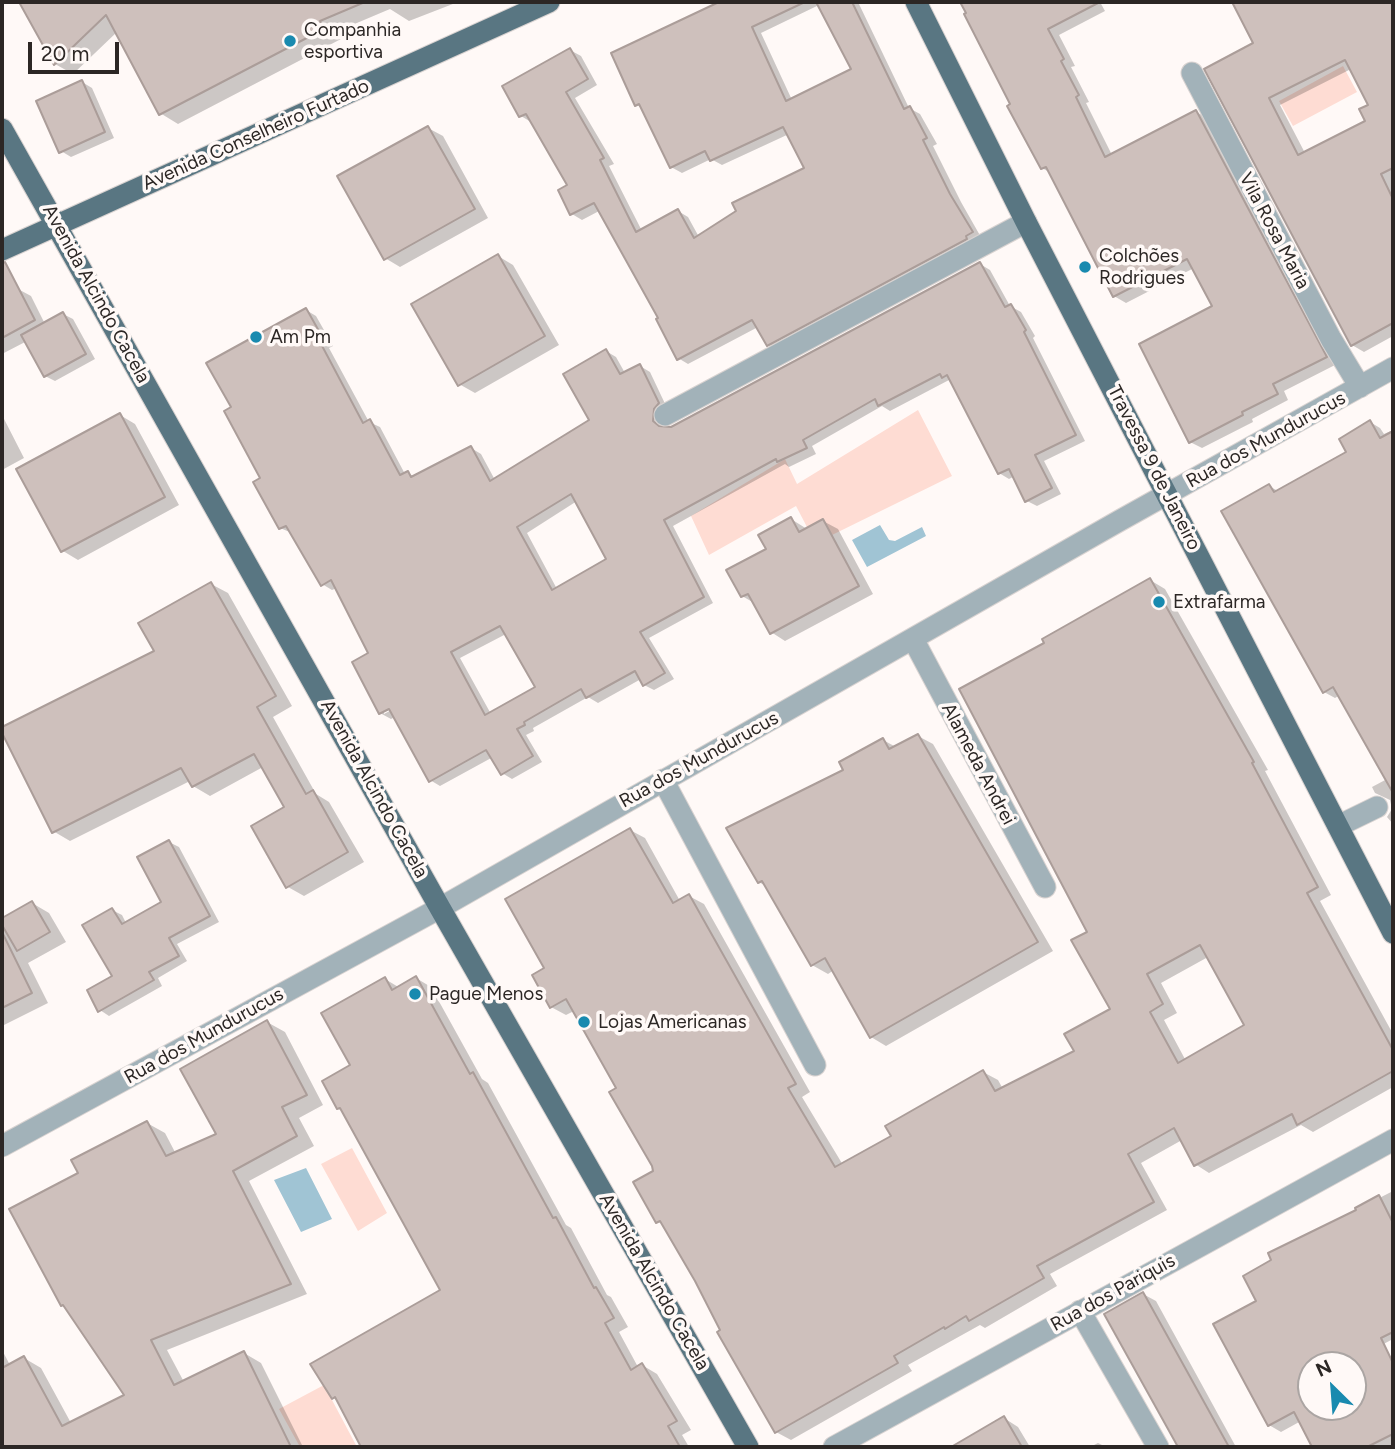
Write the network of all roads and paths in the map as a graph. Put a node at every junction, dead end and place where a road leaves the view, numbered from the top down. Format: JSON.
{"nodes":[{"id":1,"x":549,"y":2,"type":"edge"},
{"id":2,"x":916,"y":2,"type":"edge"},
{"id":3,"x":1192,"y":74,"type":"dead end"},
{"id":4,"x":2,"y":129,"type":"edge"},
{"id":5,"x":1026,"y":222,"type":"junction"},
{"id":6,"x":57,"y":225,"type":"junction"},
{"id":7,"x":2,"y":250,"type":"edge"},
{"id":8,"x":1393,"y":368,"type":"edge"},
{"id":9,"x":1360,"y":387,"type":"junction"},
{"id":10,"x":665,"y":415,"type":"dead end"},
{"id":11,"x":1168,"y":495,"type":"junction"},
{"id":12,"x":913,"y":639,"type":"junction"},
{"id":13,"x":663,"y":780,"type":"junction"},
{"id":14,"x":1377,"y":807,"type":"dead end"},
{"id":15,"x":1338,"y":826,"type":"junction"},
{"id":16,"x":1045,"y":887,"type":"dead end"},
{"id":17,"x":440,"y":908,"type":"junction"},
{"id":18,"x":1393,"y":933,"type":"edge"},
{"id":19,"x":815,"y":1065,"type":"dead end"},
{"id":20,"x":1393,"y":1140,"type":"edge"},
{"id":21,"x":2,"y":1146,"type":"edge"},
{"id":22,"x":1080,"y":1311,"type":"junction"},
{"id":23,"x":748,"y":1447,"type":"edge"},
{"id":24,"x":834,"y":1447,"type":"edge"},
{"id":25,"x":1158,"y":1447,"type":"edge"}],
"edges":[{"from":1,"to":6,"type":"main road","name":"Avenida Conselheiro Furtado"},
{"from":2,"to":5,"type":"main road","name":"Travessa 9 de Janeiro"},
{"from":3,"to":9,"type":"street","name":"Vila Rosa Maria"},
{"from":4,"to":6,"type":"main road","name":"Avenida Alcindo Cacela"},
{"from":5,"to":10,"type":"street"},
{"from":5,"to":11,"type":"main road","name":"Travessa 9 de Janeiro"},
{"from":6,"to":7,"type":"main road","name":"Avenida Conselheiro Furtado"},
{"from":6,"to":17,"type":"main road","name":"Avenida Alcindo Cacela"},
{"from":8,"to":9,"type":"street","name":"Rua dos Mundurucus"},
{"from":9,"to":11,"type":"street","name":"Rua dos Mundurucus"},
{"from":11,"to":12,"type":"street","name":"Rua dos Mundurucus"},
{"from":11,"to":15,"type":"main road","name":"Travessa 9 de Janeiro"},
{"from":12,"to":13,"type":"street","name":"Rua dos Mundurucus"},
{"from":12,"to":16,"type":"street","name":"Alameda Andrei"},
{"from":13,"to":17,"type":"street","name":"Rua dos Mundurucus"},
{"from":13,"to":19,"type":"street"},
{"from":14,"to":15,"type":"street"},
{"from":15,"to":18,"type":"main road","name":"Travessa 9 de Janeiro"},
{"from":17,"to":21,"type":"street","name":"Rua dos Mundurucus"},
{"from":17,"to":23,"type":"main road","name":"Avenida Alcindo Cacela"},
{"from":20,"to":22,"type":"street","name":"Rua dos Pariquis"},
{"from":22,"to":24,"type":"street","name":"Rua dos Pariquis"},
{"from":22,"to":25,"type":"street"}]}
